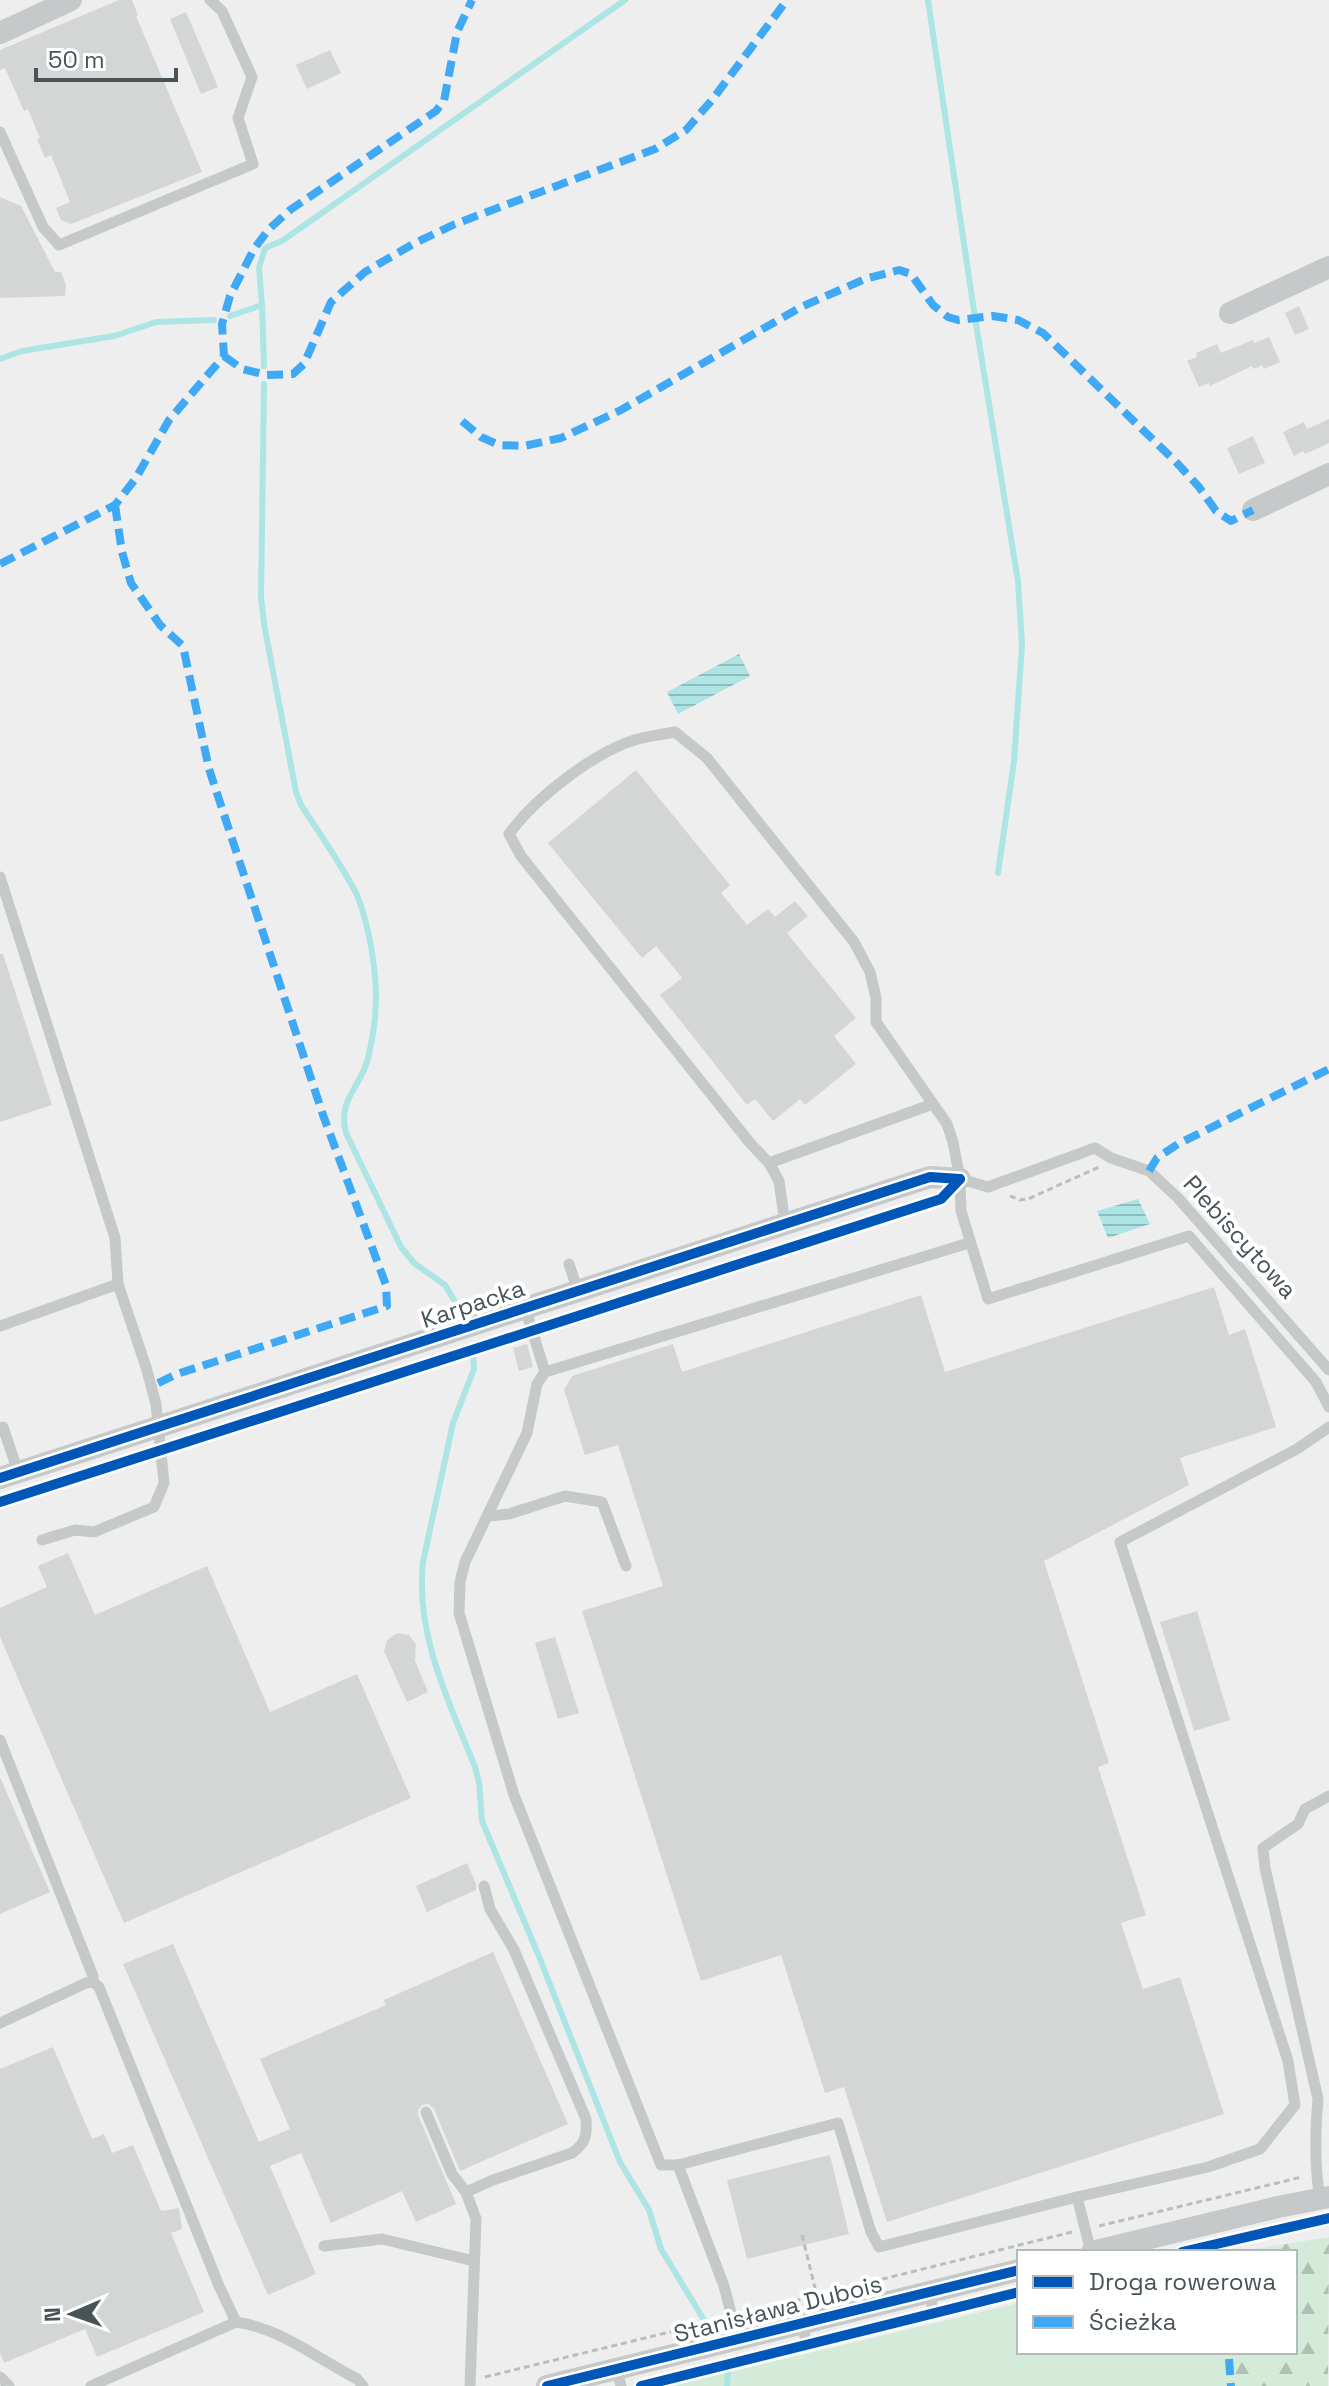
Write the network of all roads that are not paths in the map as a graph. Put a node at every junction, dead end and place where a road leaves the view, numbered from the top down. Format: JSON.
{"nodes":[{"id":1,"x":71,"y":0,"type":"edge"},
{"id":2,"x":210,"y":0,"type":"edge"},
{"id":3,"x":0,"y":33,"type":"edge"},
{"id":4,"x":0,"y":132,"type":"edge"},
{"id":5,"x":1329,"y":267,"type":"edge"},
{"id":6,"x":1230,"y":313,"type":"dead end"},
{"id":7,"x":1329,"y":474,"type":"edge"},
{"id":8,"x":1253,"y":510,"type":"dead end"},
{"id":9,"x":0,"y":877,"type":"edge"},
{"id":10,"x":933,"y":1104,"type":"junction"},
{"id":11,"x":769,"y":1163,"type":"junction"},
{"id":12,"x":1149,"y":1171,"type":"joint"},
{"id":13,"x":960,"y":1179,"type":"junction"},
{"id":14,"x":785,"y":1224,"type":"junction"},
{"id":15,"x":969,"y":1243,"type":"junction"},
{"id":16,"x":569,"y":1264,"type":"dead end"},
{"id":17,"x":118,"y":1284,"type":"junction"},
{"id":18,"x":578,"y":1291,"type":"junction"},
{"id":19,"x":525,"y":1308,"type":"junction"},
{"id":20,"x":0,"y":1326,"type":"edge"},
{"id":21,"x":1329,"y":1370,"type":"edge"},
{"id":22,"x":545,"y":1372,"type":"junction"},
{"id":23,"x":1329,"y":1407,"type":"edge"},
{"id":24,"x":3,"y":1427,"type":"dead end"},
{"id":25,"x":158,"y":1427,"type":"junction"},
{"id":26,"x":1329,"y":1427,"type":"edge"},
{"id":27,"x":9,"y":1475,"type":"edge"},
{"id":28,"x":488,"y":1516,"type":"junction"},
{"id":29,"x":42,"y":1540,"type":"dead end"},
{"id":30,"x":626,"y":1566,"type":"dead end"},
{"id":31,"x":0,"y":1740,"type":"edge"},
{"id":32,"x":1329,"y":1796,"type":"edge"},
{"id":33,"x":484,"y":1886,"type":"dead end"},
{"id":34,"x":93,"y":1982,"type":"junction"},
{"id":35,"x":0,"y":2023,"type":"edge"},
{"id":36,"x":426,"y":2112,"type":"dead end"},
{"id":37,"x":678,"y":2165,"type":"junction"},
{"id":38,"x":466,"y":2192,"type":"junction"},
{"id":39,"x":1077,"y":2197,"type":"junction"},
{"id":40,"x":1325,"y":2198,"type":"edge"},
{"id":41,"x":324,"y":2246,"type":"dead end"},
{"id":42,"x":1090,"y":2250,"type":"edge"},
{"id":43,"x":1100,"y":2250,"type":"edge"},
{"id":44,"x":474,"y":2261,"type":"junction"},
{"id":45,"x":1017,"y":2271,"type":"edge"},
{"id":46,"x":236,"y":2322,"type":"junction"},
{"id":47,"x":738,"y":2340,"type":"junction"},
{"id":48,"x":0,"y":2377,"type":"edge"},
{"id":49,"x":619,"y":2377,"type":"edge"},
{"id":50,"x":469,"y":2384,"type":"edge"},
{"id":51,"x":9,"y":2386,"type":"edge"},
{"id":52,"x":91,"y":2386,"type":"edge"},
{"id":53,"x":363,"y":2386,"type":"edge"},
{"id":54,"x":547,"y":2386,"type":"edge"}],
"edges":[{"from":1,"to":3,"type":"street"},
{"from":2,"to":4,"type":"lane"},
{"from":5,"to":6,"type":"street"},
{"from":7,"to":8,"type":"street"},
{"from":9,"to":17,"type":"lane"},
{"from":10,"to":11,"type":"lane"},
{"from":10,"to":11,"type":"lane"},
{"from":10,"to":13,"type":"lane"},
{"from":11,"to":14,"type":"lane"},
{"from":12,"to":13,"type":"lane","name":"Karpacka"},
{"from":12,"to":21,"type":"lane","name":"Plebiscytowa"},
{"from":13,"to":14,"type":"street","name":"Karpacka"},
{"from":13,"to":15,"type":"lane"},
{"from":14,"to":18,"type":"street","name":"Karpacka"},
{"from":15,"to":22,"type":"lane"},
{"from":15,"to":23,"type":"lane"},
{"from":16,"to":18,"type":"lane"},
{"from":17,"to":20,"type":"lane"},
{"from":17,"to":25,"type":"lane"},
{"from":18,"to":19,"type":"street","name":"Karpacka"},
{"from":19,"to":22,"type":"lane"},
{"from":19,"to":25,"type":"street","name":"Karpacka"},
{"from":22,"to":28,"type":"lane"},
{"from":24,"to":27,"type":"lane"},
{"from":25,"to":27,"type":"street","name":"Karpacka"},
{"from":25,"to":29,"type":"lane"},
{"from":26,"to":39,"type":"lane"},
{"from":28,"to":30,"type":"lane"},
{"from":28,"to":37,"type":"lane"},
{"from":31,"to":34,"type":"lane"},
{"from":32,"to":40,"type":"lane"},
{"from":33,"to":38,"type":"lane"},
{"from":34,"to":35,"type":"lane"},
{"from":34,"to":46,"type":"lane"},
{"from":36,"to":38,"type":"lane"},
{"from":37,"to":39,"type":"lane"},
{"from":37,"to":47,"type":"lane"},
{"from":38,"to":44,"type":"lane"},
{"from":39,"to":42,"type":"lane"},
{"from":40,"to":43,"type":"street"},
{"from":41,"to":44,"type":"lane"},
{"from":44,"to":50,"type":"lane"},
{"from":45,"to":47,"type":"street","name":"Stanisława Dubois"},
{"from":46,"to":52,"type":"lane"},
{"from":46,"to":53,"type":"lane"},
{"from":47,"to":49,"type":"street","name":"Stanisława Dubois"},
{"from":48,"to":51,"type":"lane"},
{"from":49,"to":54,"type":"street","name":"Stanisława Dubois"}]}
